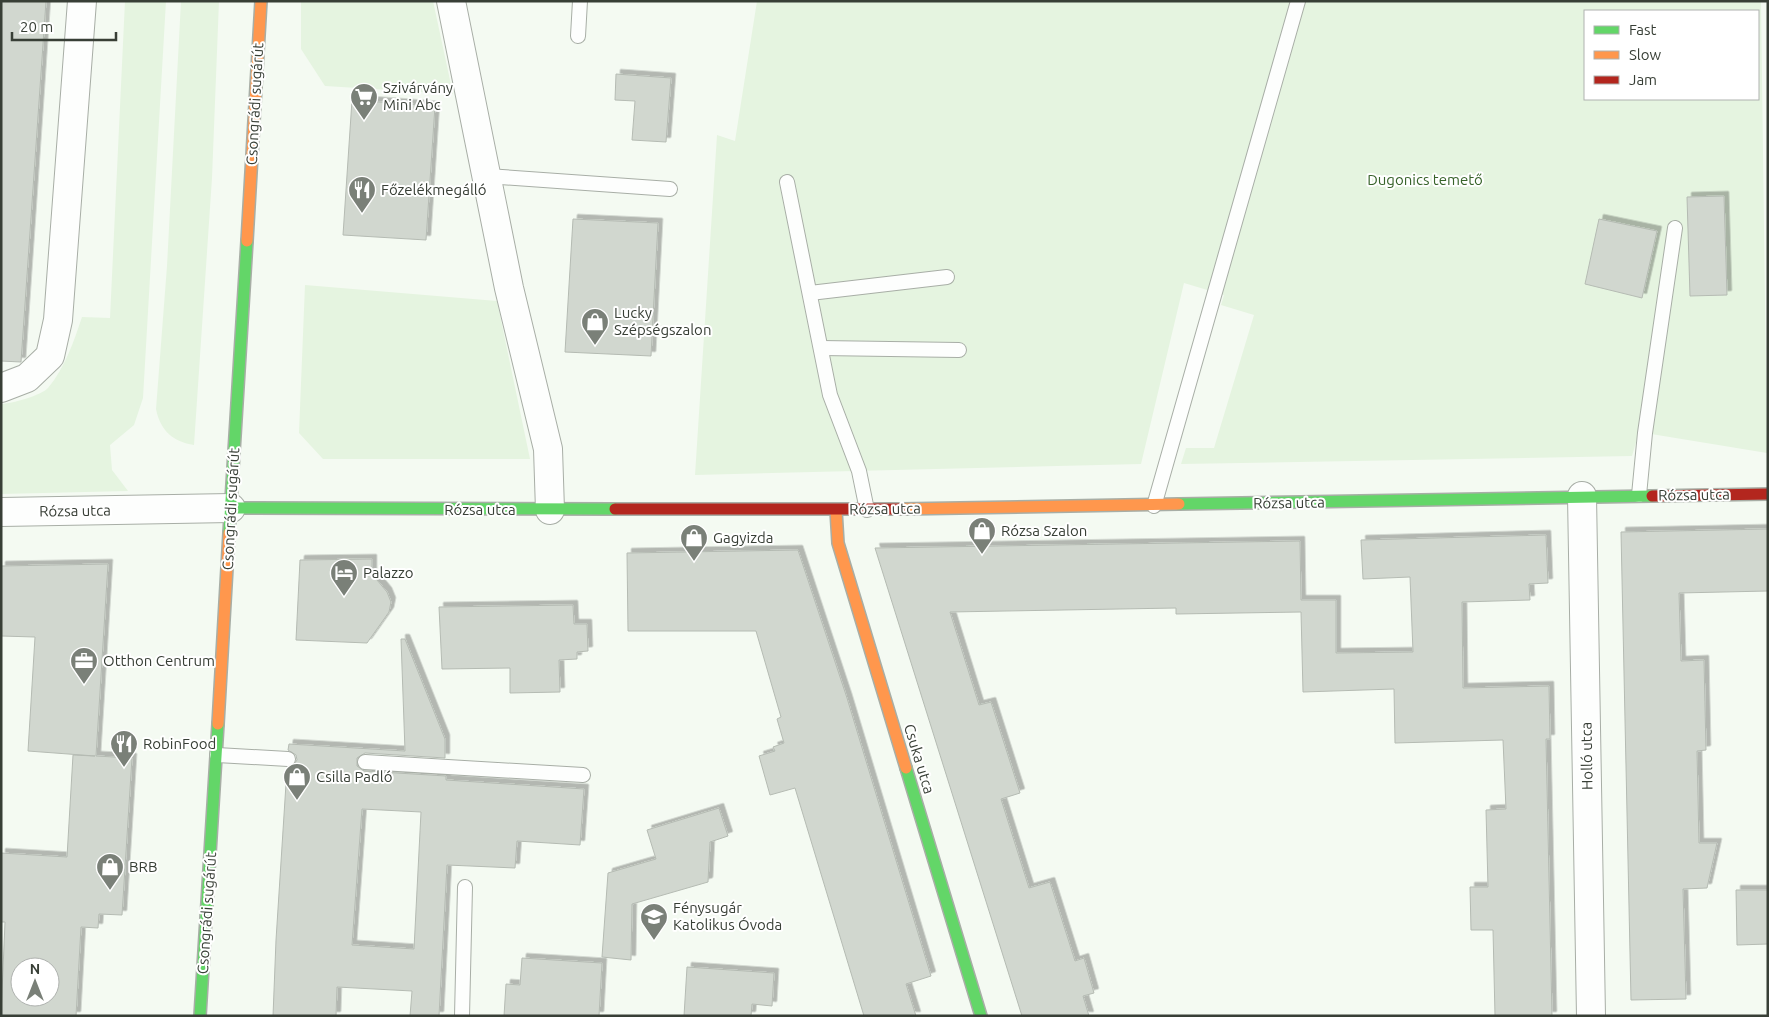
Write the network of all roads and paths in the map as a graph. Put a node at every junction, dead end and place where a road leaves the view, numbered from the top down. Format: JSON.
{"nodes":[{"id":1,"x":82,"y":1,"type":"edge"},
{"id":2,"x":261,"y":1,"type":"edge"},
{"id":3,"x":451,"y":1,"type":"edge"},
{"id":4,"x":580,"y":1,"type":"edge"},
{"id":5,"x":1298,"y":1,"type":"edge"},
{"id":6,"x":578,"y":36,"type":"dead end"},
{"id":7,"x":486,"y":176,"type":"junction"},
{"id":8,"x":787,"y":182,"type":"dead end"},
{"id":9,"x":670,"y":189,"type":"dead end"},
{"id":10,"x":1675,"y":228,"type":"dead end"},
{"id":11,"x":947,"y":277,"type":"dead end"},
{"id":12,"x":810,"y":293,"type":"junction"},
{"id":13,"x":821,"y":348,"type":"junction"},
{"id":14,"x":959,"y":350,"type":"dead end"},
{"id":15,"x":1,"y":388,"type":"edge"},
{"id":16,"x":1768,"y":494,"type":"edge"},
{"id":17,"x":1639,"y":495,"type":"junction"},
{"id":18,"x":1582,"y":496,"type":"junction"},
{"id":19,"x":1154,"y":506,"type":"junction"},
{"id":20,"x":231,"y":508,"type":"junction"},
{"id":21,"x":550,"y":510,"type":"junction"},
{"id":22,"x":836,"y":510,"type":"junction"},
{"id":23,"x":867,"y":510,"type":"junction"},
{"id":24,"x":1,"y":512,"type":"edge"},
{"id":25,"x":217,"y":755,"type":"junction"},
{"id":26,"x":288,"y":759,"type":"dead end"},
{"id":27,"x":365,"y":762,"type":"dead end"},
{"id":28,"x":583,"y":775,"type":"dead end"},
{"id":29,"x":466,"y":887,"type":"dead end"},
{"id":30,"x":200,"y":1016,"type":"edge"},
{"id":31,"x":462,"y":1016,"type":"edge"},
{"id":32,"x":981,"y":1016,"type":"edge"},
{"id":33,"x":1591,"y":1016,"type":"edge"}],
"edges":[{"from":1,"to":15,"type":"street"},
{"from":2,"to":20,"type":"street","name":"Csongrádi sugárút"},
{"from":3,"to":7,"type":"street"},
{"from":4,"to":6,"type":"lane"},
{"from":5,"to":19,"type":"lane"},
{"from":7,"to":9,"type":"lane"},
{"from":7,"to":21,"type":"street"},
{"from":8,"to":12,"type":"lane"},
{"from":10,"to":17,"type":"lane"},
{"from":11,"to":12,"type":"lane"},
{"from":12,"to":13,"type":"lane"},
{"from":13,"to":14,"type":"lane"},
{"from":13,"to":23,"type":"lane"},
{"from":16,"to":17,"type":"street","name":"Rózsa utca"},
{"from":17,"to":18,"type":"street","name":"Rózsa utca"},
{"from":18,"to":19,"type":"street","name":"Rózsa utca"},
{"from":18,"to":33,"type":"street","name":"Holló utca"},
{"from":19,"to":23,"type":"street","name":"Rózsa utca"},
{"from":20,"to":21,"type":"street","name":"Rózsa utca"},
{"from":20,"to":24,"type":"street","name":"Rózsa utca"},
{"from":20,"to":25,"type":"street","name":"Csongrádi sugárút"},
{"from":21,"to":22,"type":"street","name":"Rózsa utca"},
{"from":22,"to":23,"type":"street","name":"Rózsa utca"},
{"from":22,"to":32,"type":"street","name":"Csuka utca"},
{"from":25,"to":26,"type":"lane"},
{"from":25,"to":30,"type":"street","name":"Csongrádi sugárút"},
{"from":27,"to":28,"type":"lane"},
{"from":29,"to":31,"type":"lane"}]}
